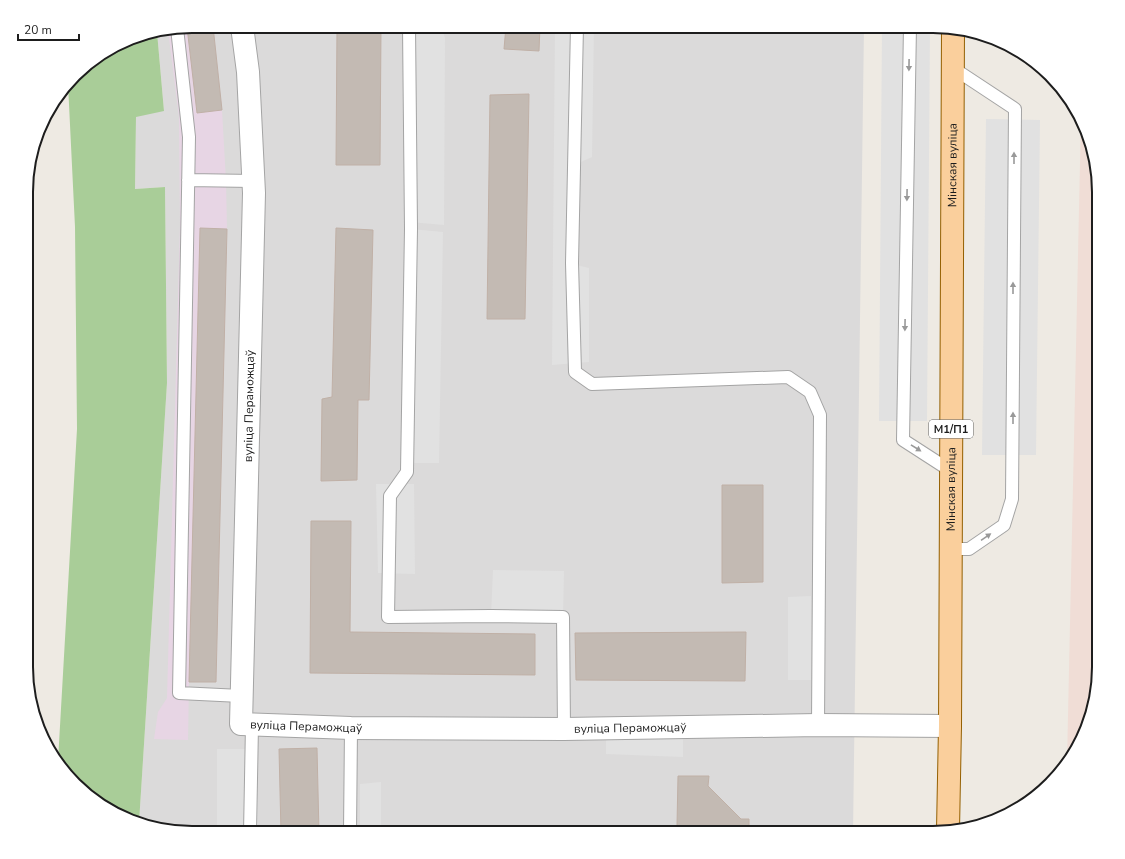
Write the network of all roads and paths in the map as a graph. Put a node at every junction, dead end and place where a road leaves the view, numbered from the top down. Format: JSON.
{"nodes":[{"id":1,"x":178,"y":33,"type":"edge"},
{"id":2,"x":243,"y":33,"type":"edge"},
{"id":3,"x":409,"y":33,"type":"edge"},
{"id":4,"x":577,"y":33,"type":"edge"},
{"id":5,"x":910,"y":33,"type":"edge"},
{"id":6,"x":953,"y":34,"type":"edge"},
{"id":7,"x":953,"y":68,"type":"junction"},
{"id":8,"x":188,"y":180,"type":"junction"},
{"id":9,"x":253,"y":181,"type":"junction"},
{"id":10,"x":951,"y":470,"type":"junction"},
{"id":11,"x":951,"y":549,"type":"junction"},
{"id":12,"x":241,"y":696,"type":"junction"},
{"id":13,"x":252,"y":725,"type":"junction"},
{"id":14,"x":818,"y":725,"type":"junction"},
{"id":15,"x":950,"y":726,"type":"junction"},
{"id":16,"x":351,"y":728,"type":"junction"},
{"id":17,"x":564,"y":729,"type":"junction"},
{"id":18,"x":250,"y":826,"type":"edge"},
{"id":19,"x":350,"y":826,"type":"edge"},
{"id":20,"x":948,"y":826,"type":"edge"}],
"edges":[{"from":1,"to":8,"type":"lane"},
{"from":2,"to":9,"type":"street","name":"вуліца Пераможцаў"},
{"from":3,"to":17,"type":"lane"},
{"from":4,"to":14,"type":"lane"},
{"from":5,"to":10,"type":"lane","one_way":true},
{"from":6,"to":7,"type":"main road","name":"Мінская вуліца","number":"М1/П1"},
{"from":7,"to":10,"type":"main road","name":"Мінская вуліца","number":"М1/П1"},
{"from":11,"to":7,"type":"lane","one_way":true},
{"from":8,"to":9,"type":"lane"},
{"from":8,"to":12,"type":"lane"},
{"from":9,"to":12,"type":"street","name":"вуліца Пераможцаў"},
{"from":10,"to":11,"type":"main road","name":"Мінская вуліца","number":"М1/П1"},
{"from":11,"to":15,"type":"main road","name":"Мінская вуліца","number":"М1/П1"},
{"from":12,"to":13,"type":"street","name":"вуліца Пераможцаў"},
{"from":13,"to":16,"type":"street","name":"вуліца Пераможцаў"},
{"from":13,"to":18,"type":"lane"},
{"from":14,"to":15,"type":"street","name":"вуліца Пераможцаў"},
{"from":14,"to":17,"type":"street","name":"вуліца Пераможцаў"},
{"from":15,"to":20,"type":"main road","name":"Мінская вуліца","number":"М1/П1"},
{"from":16,"to":17,"type":"street","name":"вуліца Пераможцаў"},
{"from":16,"to":19,"type":"lane"}]}
